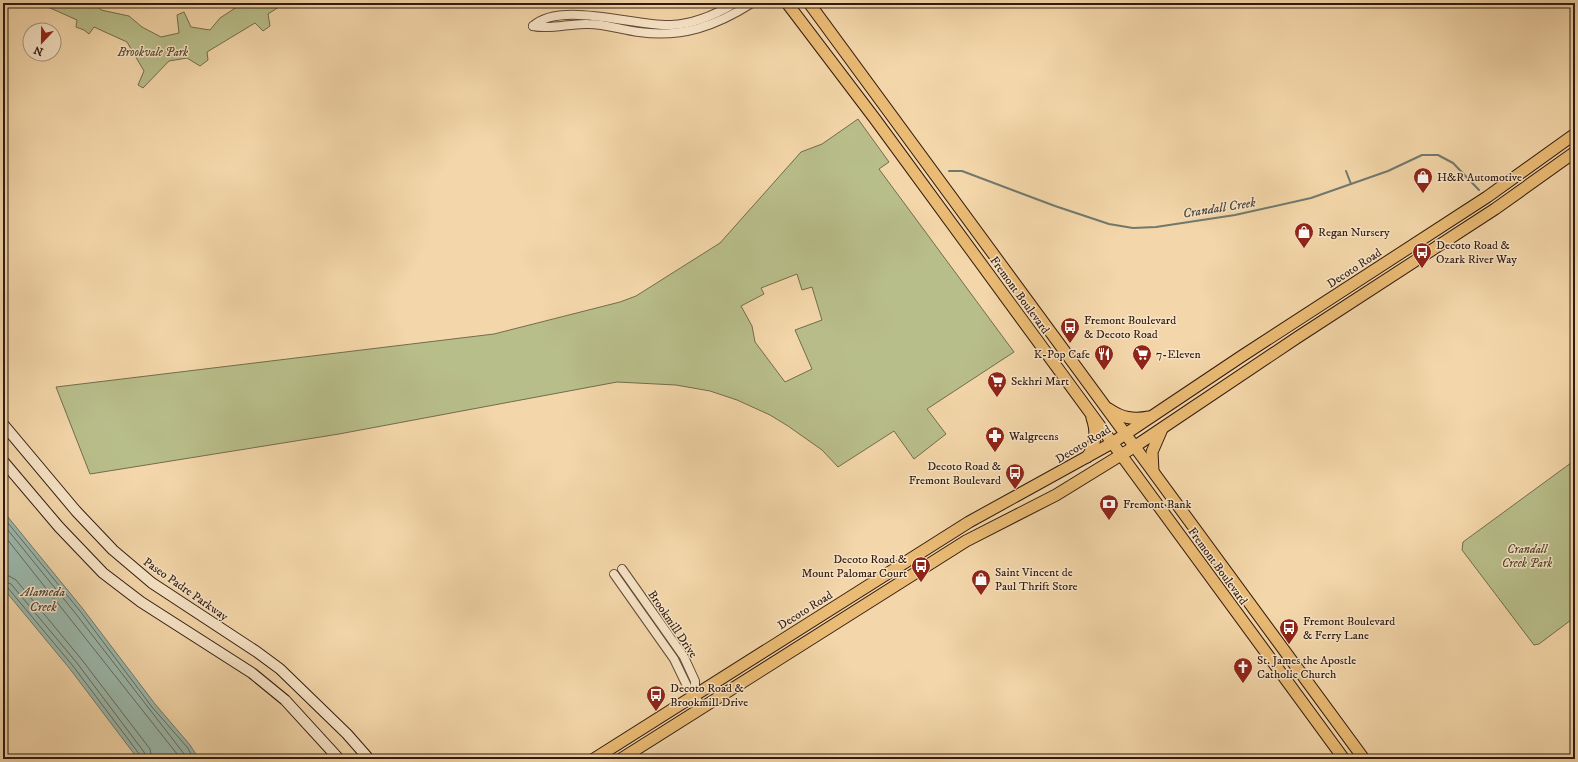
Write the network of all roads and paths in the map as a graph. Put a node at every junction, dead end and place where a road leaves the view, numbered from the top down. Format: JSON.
{"nodes":[{"id":1,"x":735,"y":3,"type":"edge"},
{"id":2,"x":752,"y":3,"type":"edge"},
{"id":3,"x":780,"y":3,"type":"edge"},
{"id":4,"x":787,"y":3,"type":"edge"},
{"id":5,"x":809,"y":3,"type":"edge"},
{"id":6,"x":799,"y":19,"type":"junction"},
{"id":7,"x":1575,"y":134,"type":"edge"},
{"id":8,"x":1575,"y":152,"type":"edge"},
{"id":9,"x":1105,"y":407,"type":"junction"},
{"id":10,"x":1091,"y":414,"type":"junction"},
{"id":11,"x":1151,"y":417,"type":"junction"},
{"id":12,"x":3,"y":424,"type":"edge"},
{"id":13,"x":1163,"y":428,"type":"junction"},
{"id":14,"x":1125,"y":435,"type":"junction"},
{"id":15,"x":1112,"y":443,"type":"junction"},
{"id":16,"x":1134,"y":447,"type":"junction"},
{"id":17,"x":1121,"y":455,"type":"junction"},
{"id":18,"x":1086,"y":458,"type":"junction"},
{"id":19,"x":3,"y":461,"type":"edge"},
{"id":20,"x":1154,"y":474,"type":"junction"},
{"id":21,"x":622,"y":569,"type":"dead end"},
{"id":22,"x":614,"y":574,"type":"dead end"},
{"id":23,"x":695,"y":695,"type":"junction"},
{"id":24,"x":703,"y":708,"type":"junction"},
{"id":25,"x":339,"y":759,"type":"edge"},
{"id":26,"x":369,"y":759,"type":"edge"},
{"id":27,"x":594,"y":759,"type":"edge"},
{"id":28,"x":621,"y":759,"type":"edge"},
{"id":29,"x":1344,"y":759,"type":"edge"},
{"id":30,"x":1364,"y":759,"type":"edge"}],
"edges":[{"from":1,"to":2,"type":"street"},
{"from":3,"to":6,"type":"main road"},
{"from":4,"to":6,"type":"main road","name":"Fremont Boulevard"},
{"from":5,"to":9,"type":"main road","name":"Fremont Boulevard"},
{"from":6,"to":10,"type":"main road","name":"Fremont Boulevard"},
{"from":7,"to":11,"type":"main road","name":"Decoto Road"},
{"from":8,"to":13,"type":"main road"},
{"from":9,"to":11,"type":"main road"},
{"from":9,"to":14,"type":"main road","name":"Fremont Boulevard"},
{"from":10,"to":15,"type":"main road","name":"Fremont Boulevard"},
{"from":10,"to":18,"type":"main road"},
{"from":11,"to":14,"type":"main road","name":"Decoto Road"},
{"from":12,"to":26,"type":"main road","name":"Paseo Padre Parkway"},
{"from":13,"to":16,"type":"main road"},
{"from":13,"to":20,"type":"main road"},
{"from":14,"to":15,"type":"main road","name":"Decoto Road"},
{"from":14,"to":16,"type":"main road","name":"Fremont Boulevard"},
{"from":15,"to":17,"type":"main road","name":"Fremont Boulevard"},
{"from":15,"to":18,"type":"main road","name":"Decoto Road"},
{"from":16,"to":17,"type":"main road"},
{"from":16,"to":20,"type":"main road","name":"Fremont Boulevard"},
{"from":17,"to":24,"type":"main road"},
{"from":17,"to":29,"type":"main road","name":"Fremont Boulevard"},
{"from":18,"to":23,"type":"main road","name":"Decoto Road"},
{"from":19,"to":25,"type":"main road"},
{"from":20,"to":30,"type":"main road","name":"Fremont Boulevard"},
{"from":21,"to":23,"type":"street","name":"Brookmill Drive"},
{"from":22,"to":23,"type":"street","name":"Brookmill Drive"},
{"from":23,"to":24,"type":"street","name":"Brookmill Drive"},
{"from":23,"to":27,"type":"main road","name":"Decoto Road"},
{"from":24,"to":28,"type":"main road"}]}
